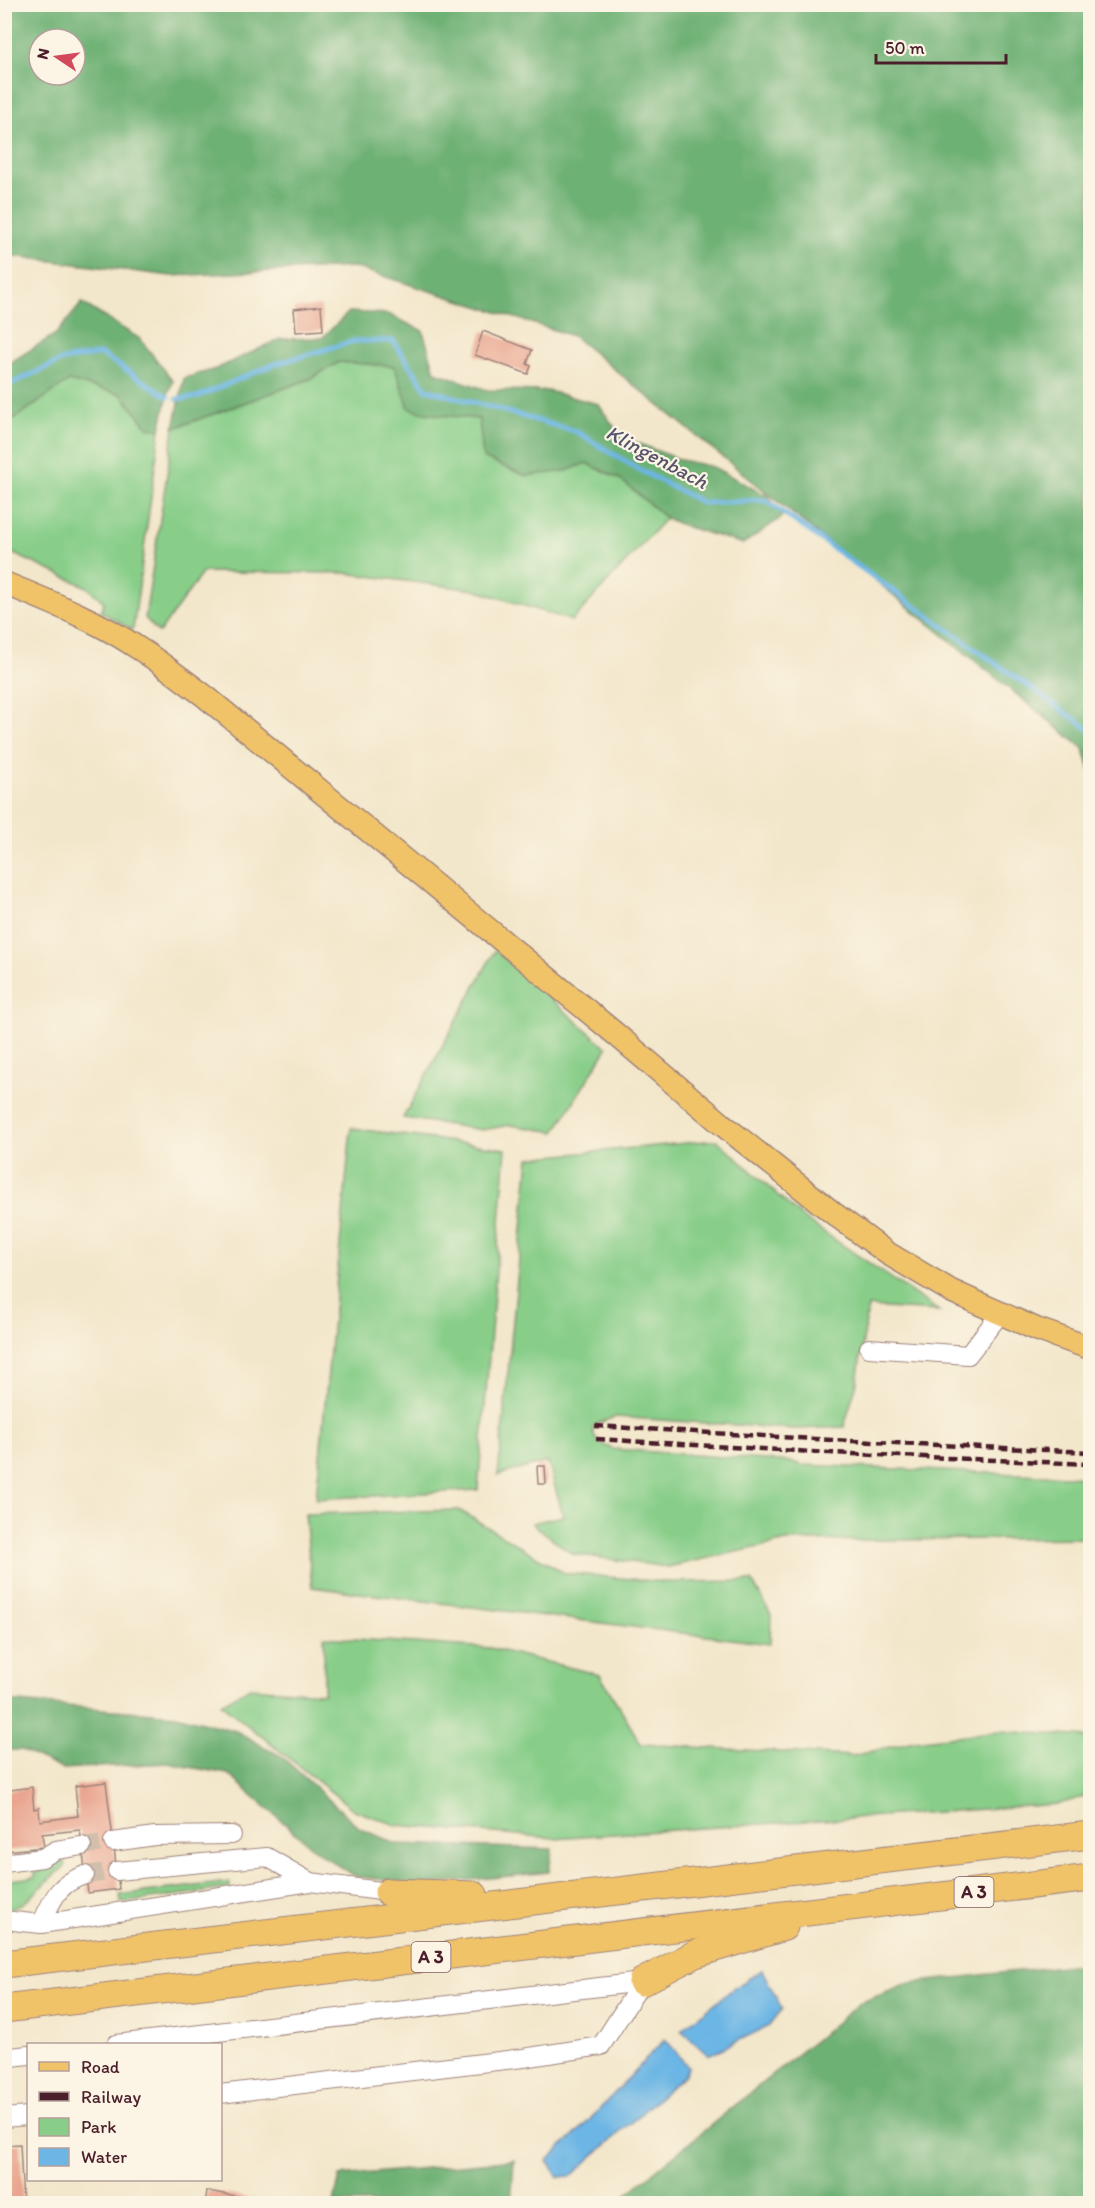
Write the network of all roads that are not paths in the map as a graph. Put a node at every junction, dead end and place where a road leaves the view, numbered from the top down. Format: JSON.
{"nodes":[{"id":1,"x":4,"y":583,"type":"edge"},
{"id":2,"x":1000,"y":1314,"type":"junction"},
{"id":3,"x":869,"y":1348,"type":"dead end"},
{"id":4,"x":1090,"y":1348,"type":"edge"},
{"id":5,"x":232,"y":1835,"type":"dead end"},
{"id":6,"x":1090,"y":1835,"type":"edge"},
{"id":7,"x":113,"y":1842,"type":"tunnel mouth"},
{"id":8,"x":82,"y":1846,"type":"tunnel mouth"},
{"id":9,"x":4,"y":1863,"type":"edge"},
{"id":10,"x":117,"y":1871,"type":"tunnel mouth"},
{"id":11,"x":85,"y":1875,"type":"tunnel mouth"},
{"id":12,"x":1090,"y":1878,"type":"edge"},
{"id":13,"x":310,"y":1882,"type":"junction"},
{"id":14,"x":388,"y":1892,"type":"joint"},
{"id":15,"x":560,"y":1899,"type":"junction"},
{"id":16,"x":857,"y":1905,"type":"junction"},
{"id":17,"x":4,"y":1920,"type":"edge"},
{"id":18,"x":41,"y":1924,"type":"junction"},
{"id":19,"x":4,"y":1964,"type":"edge"},
{"id":20,"x":642,"y":1982,"type":"junction"},
{"id":21,"x":4,"y":2009,"type":"edge"},
{"id":22,"x":124,"y":2043,"type":"edge"},
{"id":23,"x":27,"y":2055,"type":"edge"},
{"id":24,"x":4,"y":2058,"type":"edge"},
{"id":25,"x":222,"y":2094,"type":"edge"},
{"id":26,"x":27,"y":2116,"type":"edge"},
{"id":27,"x":4,"y":2118,"type":"edge"}],
"edges":[{"from":1,"to":2,"type":"main road"},
{"from":2,"to":3,"type":"lane"},
{"from":2,"to":4,"type":"main road"},
{"from":5,"to":7,"type":"lane"},
{"from":6,"to":15,"type":"highway","number":"A 3"},
{"from":8,"to":9,"type":"lane"},
{"from":10,"to":13,"type":"lane"},
{"from":11,"to":18,"type":"lane"},
{"from":12,"to":16,"type":"highway","number":"A 3"},
{"from":13,"to":14,"type":"lane"},
{"from":13,"to":18,"type":"lane"},
{"from":14,"to":15,"type":"highway"},
{"from":15,"to":19,"type":"highway","number":"A 3"},
{"from":16,"to":20,"type":"highway"},
{"from":16,"to":21,"type":"highway","number":"A 3"},
{"from":17,"to":18,"type":"lane"},
{"from":20,"to":22,"type":"lane"},
{"from":20,"to":25,"type":"lane"},
{"from":23,"to":24,"type":"lane"},
{"from":26,"to":27,"type":"lane"}]}
